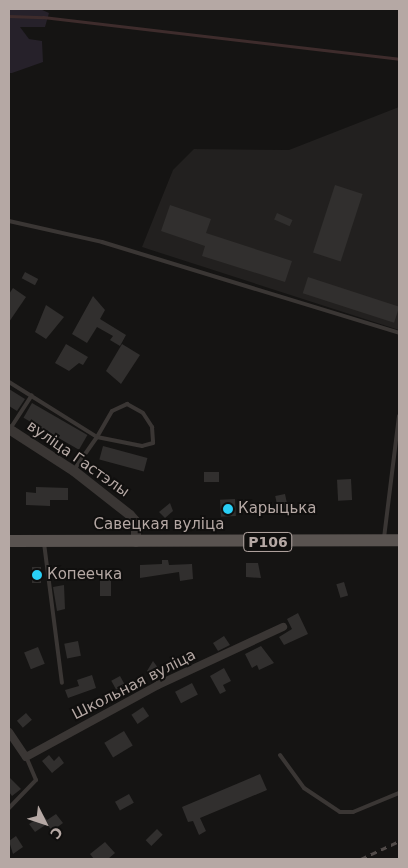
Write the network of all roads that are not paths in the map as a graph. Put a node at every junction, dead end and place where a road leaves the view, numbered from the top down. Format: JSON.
{"nodes":[{"id":1,"x":9,"y":221,"type":"edge"},
{"id":2,"x":399,"y":332,"type":"edge"},
{"id":3,"x":9,"y":382,"type":"edge"},
{"id":4,"x":32,"y":395,"type":"junction"},
{"id":5,"x":399,"y":416,"type":"edge"},
{"id":6,"x":9,"y":429,"type":"edge"},
{"id":7,"x":97,"y":437,"type":"junction"},
{"id":8,"x":74,"y":471,"type":"junction"},
{"id":9,"x":9,"y":540,"type":"edge"},
{"id":10,"x":384,"y":540,"type":"junction"},
{"id":11,"x":399,"y":540,"type":"edge"},
{"id":12,"x":43,"y":541,"type":"junction"},
{"id":13,"x":136,"y":542,"type":"junction"},
{"id":14,"x":283,"y":627,"type":"dead end"},
{"id":15,"x":62,"y":683,"type":"dead end"},
{"id":16,"x":9,"y":732,"type":"edge"},
{"id":17,"x":280,"y":755,"type":"dead end"},
{"id":18,"x":26,"y":757,"type":"junction"},
{"id":19,"x":399,"y":793,"type":"edge"},
{"id":20,"x":9,"y":808,"type":"edge"}],
"edges":[{"from":1,"to":2,"type":"lane"},
{"from":3,"to":4,"type":"lane"},
{"from":4,"to":6,"type":"lane"},
{"from":4,"to":7,"type":"lane"},
{"from":5,"to":10,"type":"lane"},
{"from":6,"to":8,"type":"street","name":"вуліца Гастэлы"},
{"from":7,"to":7,"type":"lane"},
{"from":7,"to":8,"type":"lane"},
{"from":8,"to":13,"type":"street","name":"вуліца Гастэлы"},
{"from":9,"to":12,"type":"main road","name":"Савецкая вуліца","number":"Р106"},
{"from":10,"to":11,"type":"main road","name":"Савецкая вуліца","number":"Р106"},
{"from":10,"to":13,"type":"main road","name":"Савецкая вуліца","number":"Р106"},
{"from":12,"to":13,"type":"main road","name":"Савецкая вуліца","number":"Р106"},
{"from":12,"to":15,"type":"lane"},
{"from":14,"to":18,"type":"street","name":"Школьная вуліца"},
{"from":16,"to":18,"type":"street"},
{"from":17,"to":19,"type":"lane"},
{"from":18,"to":20,"type":"lane"}]}
